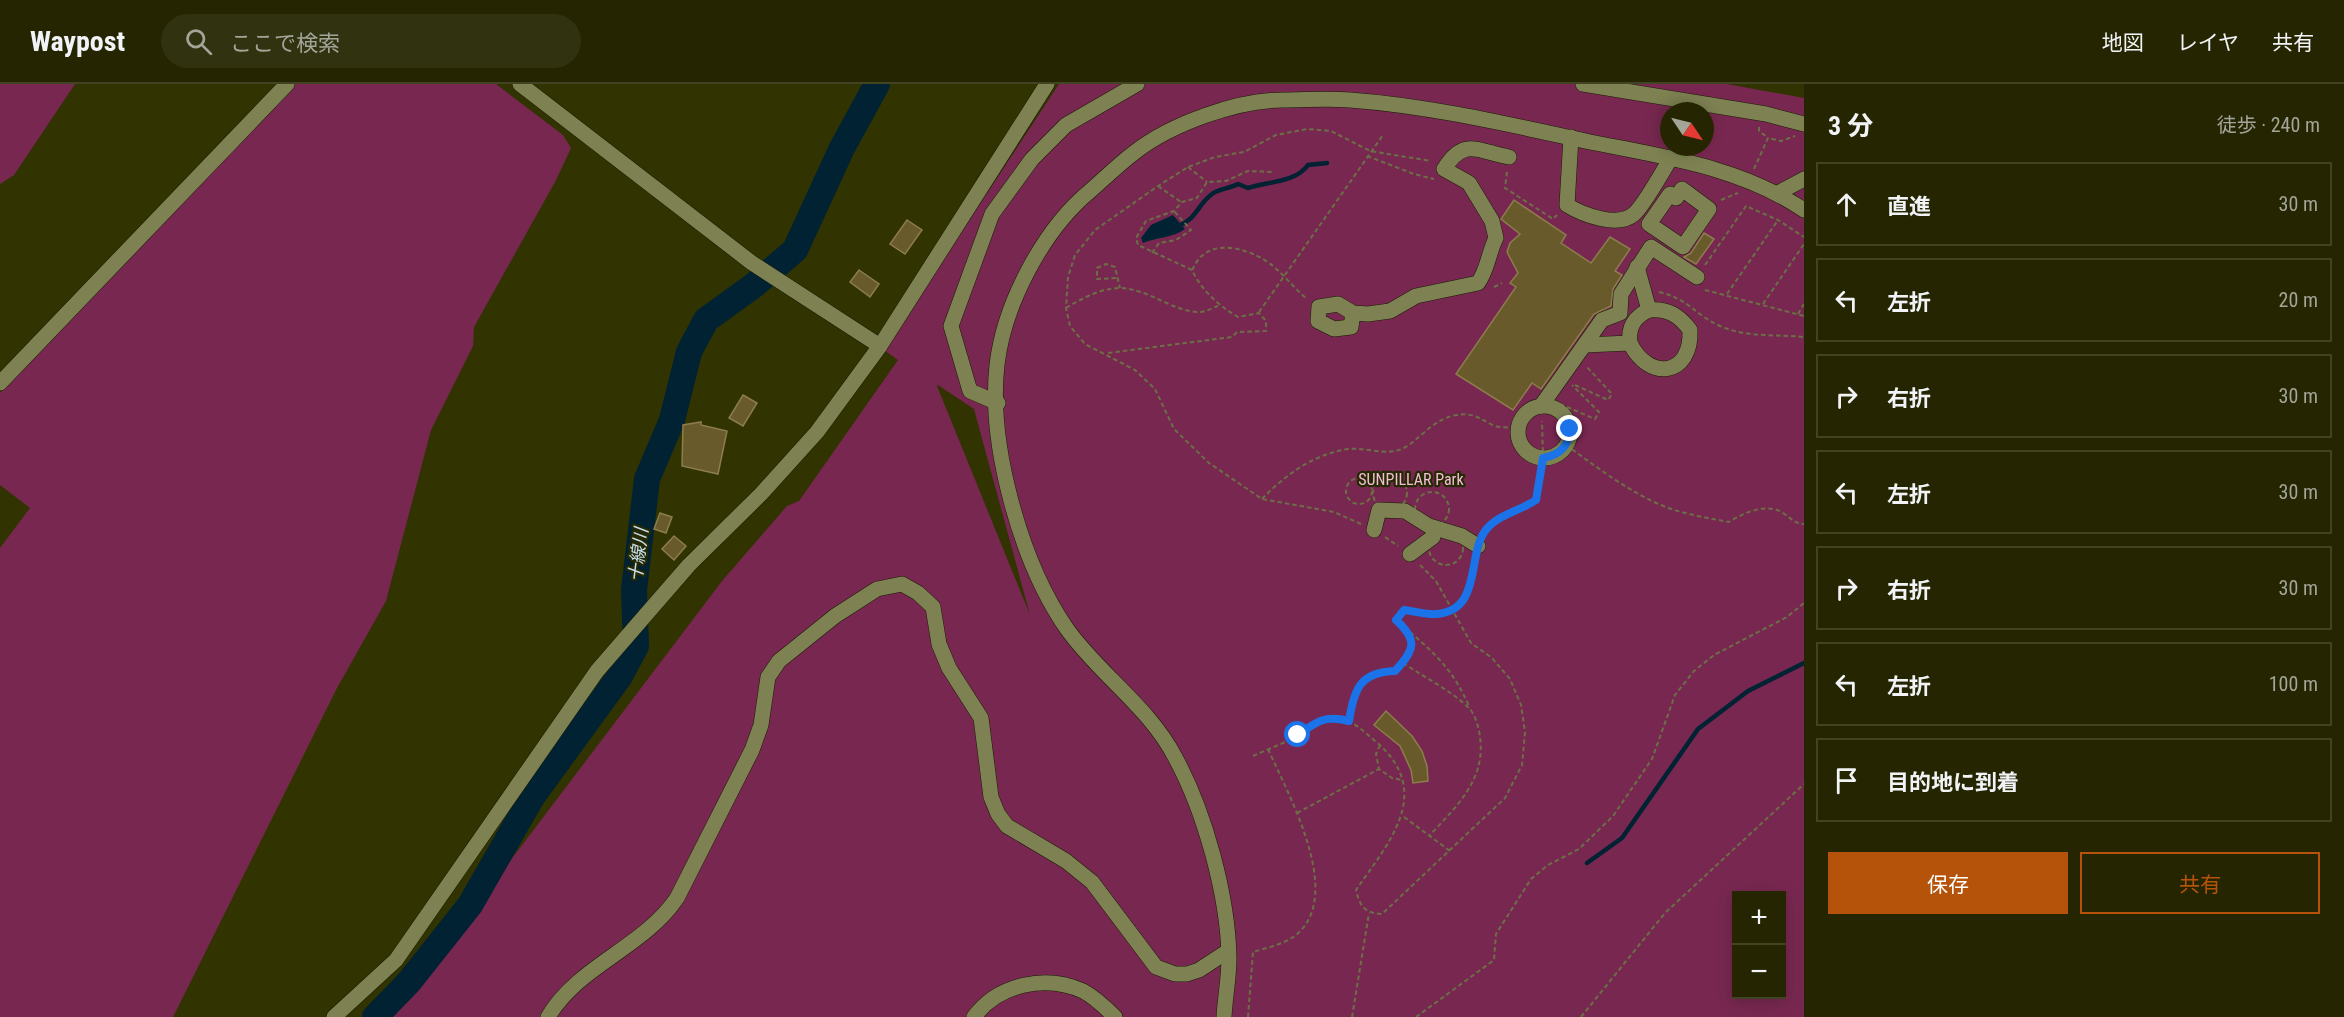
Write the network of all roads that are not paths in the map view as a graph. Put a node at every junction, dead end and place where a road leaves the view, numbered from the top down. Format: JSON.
{"nodes":[{"id":1,"x":287,"y":84,"type":"edge"},
{"id":2,"x":520,"y":84,"type":"edge"},
{"id":3,"x":1047,"y":84,"type":"edge"},
{"id":4,"x":1137,"y":84,"type":"edge"},
{"id":5,"x":1582,"y":84,"type":"edge"},
{"id":6,"x":1801,"y":128,"type":"edge"},
{"id":7,"x":1570,"y":137,"type":"junction"},
{"id":8,"x":1509,"y":157,"type":"road end"},
{"id":9,"x":1671,"y":159,"type":"junction"},
{"id":10,"x":1804,"y":179,"type":"edge"},
{"id":11,"x":1778,"y":193,"type":"junction"},
{"id":12,"x":1804,"y":210,"type":"edge"},
{"id":13,"x":1637,"y":267,"type":"junction"},
{"id":14,"x":1697,"y":277,"type":"road end"},
{"id":15,"x":1649,"y":310,"type":"junction"},
{"id":16,"x":1353,"y":313,"type":"junction"},
{"id":17,"x":1630,"y":343,"type":"junction"},
{"id":18,"x":880,"y":346,"type":"junction"},
{"id":19,"x":1581,"y":350,"type":"junction"},
{"id":20,"x":0,"y":383,"type":"edge"},
{"id":21,"x":1544,"y":402,"type":"junction"},
{"id":22,"x":998,"y":403,"type":"junction"},
{"id":23,"x":1374,"y":530,"type":"road end"},
{"id":24,"x":1433,"y":537,"type":"road end"},
{"id":25,"x":1478,"y":546,"type":"road end"},
{"id":26,"x":1410,"y":554,"type":"road end"},
{"id":27,"x":1228,"y":951,"type":"junction"},
{"id":28,"x":334,"y":1017,"type":"edge"},
{"id":29,"x":548,"y":1017,"type":"edge"},
{"id":30,"x":974,"y":1017,"type":"edge"},
{"id":31,"x":1115,"y":1017,"type":"edge"},
{"id":32,"x":1224,"y":1017,"type":"edge"}],
"edges":[{"from":1,"to":20,"type":"street"},
{"from":2,"to":18,"type":"street"},
{"from":3,"to":18,"type":"street"},
{"from":4,"to":22,"type":"street"},
{"from":5,"to":6,"type":"street"},
{"from":7,"to":9,"type":"street"},
{"from":7,"to":9,"type":"street"},
{"from":7,"to":22,"type":"street"},
{"from":8,"to":16,"type":"street"},
{"from":9,"to":11,"type":"street"},
{"from":10,"to":11,"type":"street"},
{"from":11,"to":12,"type":"street"},
{"from":13,"to":14,"type":"street"},
{"from":13,"to":15,"type":"street"},
{"from":13,"to":19,"type":"street"},
{"from":15,"to":17,"type":"street"},
{"from":15,"to":17,"type":"street"},
{"from":16,"to":16,"type":"street"},
{"from":17,"to":19,"type":"street"},
{"from":18,"to":28,"type":"street"},
{"from":19,"to":21,"type":"street"},
{"from":21,"to":21,"type":"street"},
{"from":22,"to":27,"type":"street"},
{"from":23,"to":25,"type":"street"},
{"from":24,"to":26,"type":"street"},
{"from":27,"to":29,"type":"street"},
{"from":27,"to":32,"type":"street"},
{"from":30,"to":31,"type":"street"}]}
